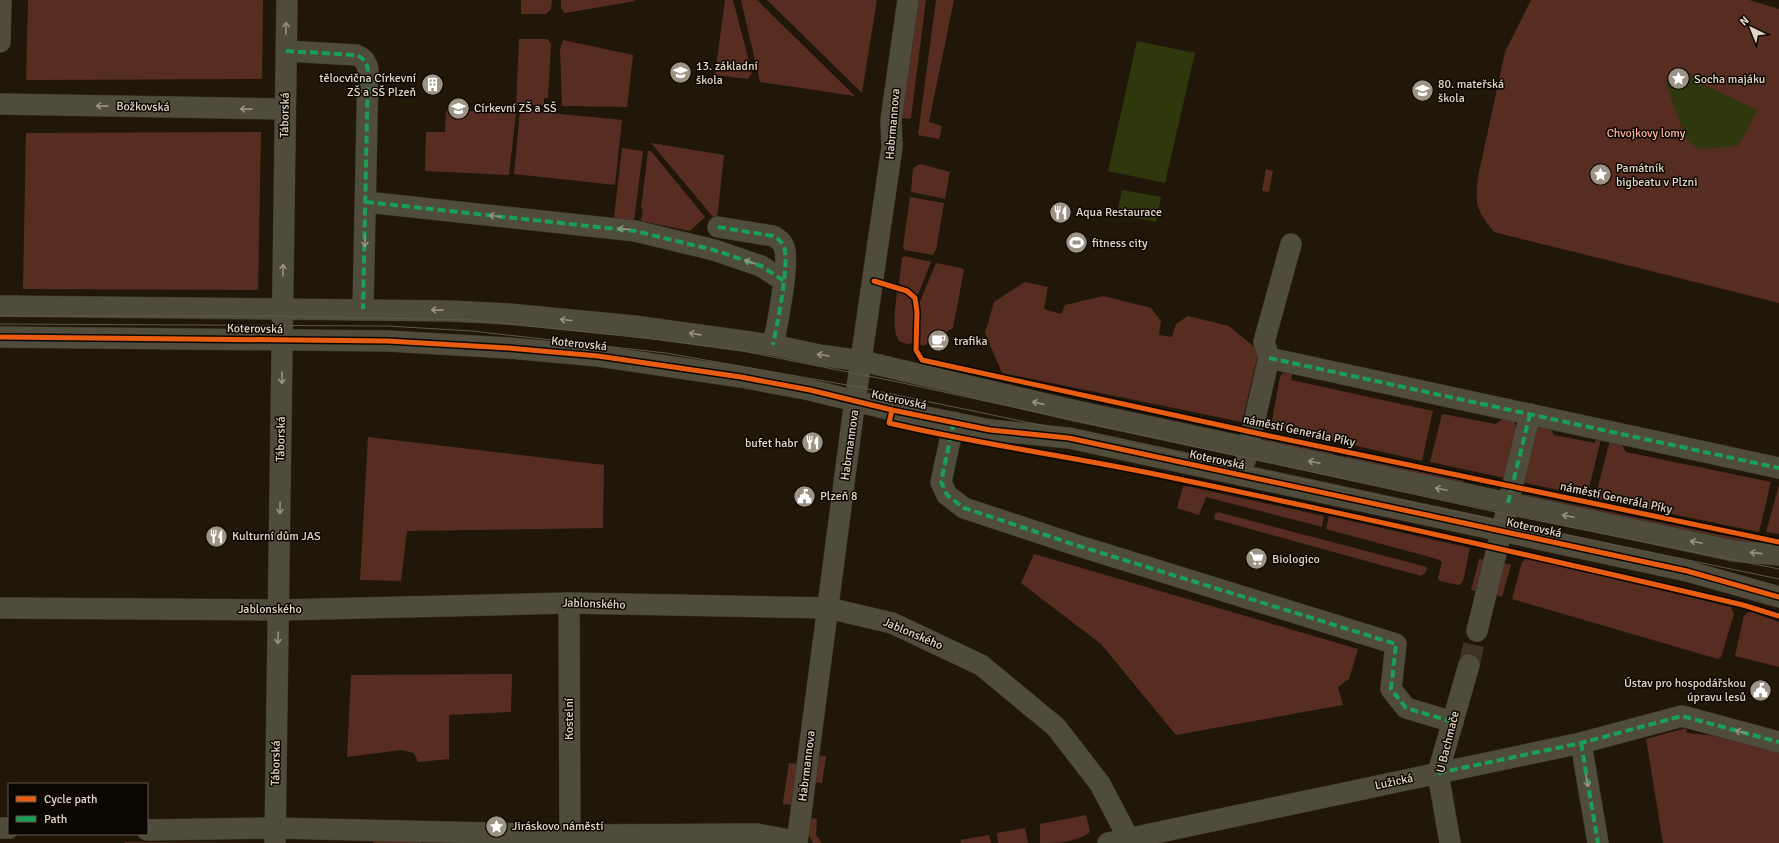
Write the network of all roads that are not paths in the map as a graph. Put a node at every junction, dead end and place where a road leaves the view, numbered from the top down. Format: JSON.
{"nodes":[{"id":1,"x":1,"y":0,"type":"edge"},
{"id":2,"x":287,"y":0,"type":"edge"},
{"id":3,"x":908,"y":0,"type":"edge"},
{"id":4,"x":0,"y":42,"type":"edge"},
{"id":5,"x":286,"y":51,"type":"junction"},
{"id":6,"x":0,"y":104,"type":"edge"},
{"id":7,"x":285,"y":109,"type":"junction"},
{"id":8,"x":366,"y":202,"type":"junction"},
{"id":9,"x":718,"y":227,"type":"dead end"},
{"id":10,"x":1291,"y":244,"type":"dead end"},
{"id":11,"x":784,"y":281,"type":"junction"},
{"id":12,"x":0,"y":306,"type":"edge"},
{"id":13,"x":282,"y":309,"type":"junction"},
{"id":14,"x":362,"y":309,"type":"junction"},
{"id":15,"x":0,"y":337,"type":"edge"},
{"id":16,"x":282,"y":339,"type":"junction"},
{"id":17,"x":773,"y":345,"type":"junction"},
{"id":18,"x":1269,"y":358,"type":"junction"},
{"id":19,"x":862,"y":361,"type":"junction"},
{"id":20,"x":856,"y":401,"type":"junction"},
{"id":21,"x":1530,"y":414,"type":"junction"},
{"id":22,"x":954,"y":422,"type":"junction"},
{"id":23,"x":1248,"y":448,"type":"junction"},
{"id":24,"x":1779,"y":468,"type":"edge"},
{"id":25,"x":1242,"y":475,"type":"junction"},
{"id":26,"x":1508,"y":503,"type":"junction"},
{"id":27,"x":1501,"y":531,"type":"junction"},
{"id":28,"x":1779,"y":555,"type":"edge"},
{"id":29,"x":1779,"y":597,"type":"edge"},
{"id":30,"x":569,"y":603,"type":"junction"},
{"id":31,"x":0,"y":608,"type":"edge"},
{"id":32,"x":828,"y":608,"type":"junction"},
{"id":33,"x":278,"y":610,"type":"junction"},
{"id":34,"x":1477,"y":631,"type":"tunnel mouth"},
{"id":35,"x":1469,"y":665,"type":"tunnel mouth"},
{"id":36,"x":1453,"y":722,"type":"junction"},
{"id":37,"x":1779,"y":742,"type":"edge"},
{"id":38,"x":1581,"y":743,"type":"junction"},
{"id":39,"x":1438,"y":773,"type":"junction"},
{"id":40,"x":148,"y":830,"type":"edge"},
{"id":41,"x":570,"y":835,"type":"junction"},
{"id":42,"x":275,"y":836,"type":"edge"},
{"id":43,"x":360,"y":836,"type":"edge"},
{"id":44,"x":757,"y":838,"type":"edge"},
{"id":45,"x":1130,"y":841,"type":"edge"},
{"id":46,"x":792,"y":843,"type":"edge"},
{"id":47,"x":796,"y":843,"type":"edge"},
{"id":48,"x":1108,"y":843,"type":"edge"},
{"id":49,"x":1450,"y":843,"type":"edge"},
{"id":50,"x":1598,"y":843,"type":"edge"}],
"edges":[{"from":1,"to":4,"type":"street"},
{"from":5,"to":2,"type":"street","name":"Táborská","one_way":true},
{"from":3,"to":19,"type":"street","name":"Habrmannova"},
{"from":5,"to":7,"type":"street","name":"Táborská"},
{"from":5,"to":8,"type":"street"},
{"from":7,"to":6,"type":"street","name":"Božkovská","one_way":true},
{"from":13,"to":7,"type":"street","name":"Táborská","one_way":true},
{"from":11,"to":8,"type":"street","one_way":true},
{"from":8,"to":14,"type":"street","one_way":true},
{"from":9,"to":11,"type":"street"},
{"from":10,"to":18,"type":"street","name":"náměstí Generála Píky"},
{"from":11,"to":17,"type":"street"},
{"from":12,"to":13,"type":"street","name":"Koterovská"},
{"from":13,"to":14,"type":"street","name":"Koterovská"},
{"from":13,"to":16,"type":"street","name":"Táborská"},
{"from":17,"to":14,"type":"street","name":"Koterovská","one_way":true},
{"from":15,"to":16,"type":"street","name":"Koterovská"},
{"from":16,"to":20,"type":"street","name":"Koterovská"},
{"from":16,"to":33,"type":"street","name":"Táborská","one_way":true},
{"from":19,"to":17,"type":"street","name":"Koterovská","one_way":true},
{"from":18,"to":21,"type":"street"},
{"from":18,"to":23,"type":"street","name":"náměstí Generála Píky"},
{"from":19,"to":20,"type":"street","name":"Habrmannova"},
{"from":23,"to":19,"type":"street","name":"Koterovská","one_way":true},
{"from":20,"to":22,"type":"street","name":"Koterovská"},
{"from":20,"to":32,"type":"street","name":"Habrmannova"},
{"from":21,"to":24,"type":"street"},
{"from":21,"to":26,"type":"street"},
{"from":22,"to":25,"type":"street","name":"Koterovská"},
{"from":22,"to":36,"type":"street"},
{"from":23,"to":25,"type":"street","name":"náměstí Generála Píky"},
{"from":26,"to":23,"type":"street","name":"Koterovská","one_way":true},
{"from":25,"to":27,"type":"street","name":"Koterovská"},
{"from":26,"to":27,"type":"street"},
{"from":28,"to":26,"type":"street","name":"Koterovská","one_way":true},
{"from":27,"to":29,"type":"street","name":"Koterovská"},
{"from":27,"to":34,"type":"street"},
{"from":30,"to":32,"type":"street","name":"Jablonského"},
{"from":30,"to":33,"type":"street","name":"Jablonského"},
{"from":30,"to":41,"type":"street","name":"Kostelní"},
{"from":31,"to":33,"type":"street","name":"Jablonského"},
{"from":32,"to":45,"type":"street","name":"Jablonského"},
{"from":32,"to":47,"type":"street","name":"Habrmannova"},
{"from":33,"to":42,"type":"street","name":"Táborská","one_way":true},
{"from":35,"to":36,"type":"street","name":"U Bachmače"},
{"from":36,"to":39,"type":"street","name":"U Bachmače"},
{"from":37,"to":38,"type":"street","name":"Lužická","one_way":true},
{"from":38,"to":39,"type":"street","name":"Lužická"},
{"from":38,"to":50,"type":"street","one_way":true},
{"from":39,"to":45,"type":"street","name":"Lužická"},
{"from":39,"to":49,"type":"street","name":"U Bachmače"},
{"from":40,"to":42,"type":"street"},
{"from":41,"to":43,"type":"street"},
{"from":41,"to":44,"type":"street"},
{"from":42,"to":43,"type":"street"},
{"from":44,"to":46,"type":"street"},
{"from":45,"to":48,"type":"street","name":"Lužická"}]}
